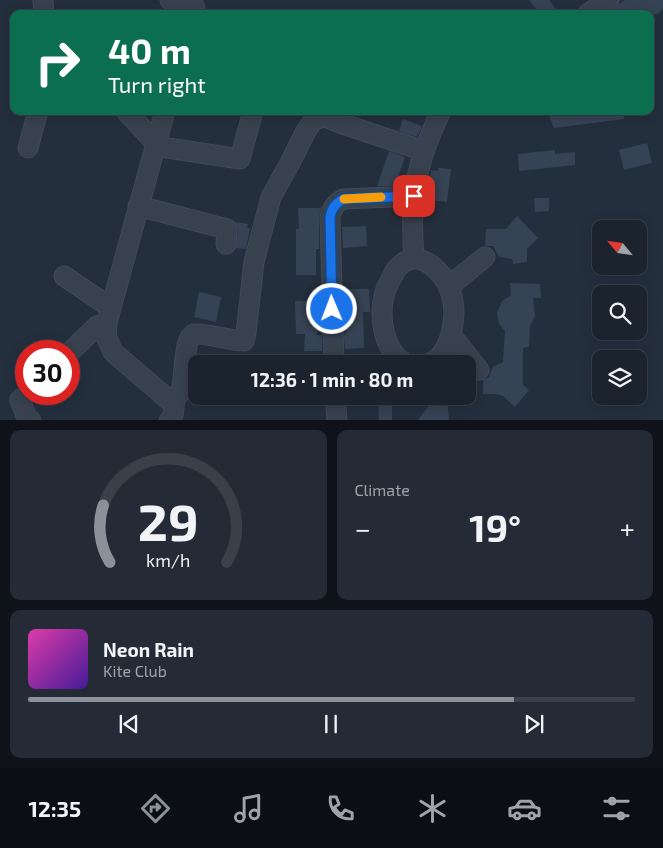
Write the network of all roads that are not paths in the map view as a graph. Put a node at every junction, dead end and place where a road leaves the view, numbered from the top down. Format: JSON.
{"nodes":[{"id":1,"x":170,"y":0,"type":"edge"},
{"id":2,"x":608,"y":0,"type":"edge"},
{"id":3,"x":195,"y":10,"type":"edge"},
{"id":4,"x":593,"y":10,"type":"edge"},
{"id":5,"x":37,"y":115,"type":"edge"},
{"id":6,"x":130,"y":115,"type":"edge"},
{"id":7,"x":163,"y":115,"type":"edge"},
{"id":8,"x":251,"y":115,"type":"edge"},
{"id":9,"x":439,"y":115,"type":"edge"},
{"id":10,"x":155,"y":143,"type":"junction"},
{"id":11,"x":28,"y":148,"type":"dead end"},
{"id":12,"x":424,"y":151,"type":"junction"},
{"id":13,"x":414,"y":196,"type":"junction"},
{"id":14,"x":138,"y":206,"type":"junction"},
{"id":15,"x":226,"y":244,"type":"dead end"},
{"id":16,"x":485,"y":257,"type":"dead end"},
{"id":17,"x":414,"y":258,"type":"junction"},
{"id":18,"x":64,"y":276,"type":"dead end"},
{"id":19,"x":448,"y":287,"type":"junction"},
{"id":20,"x":109,"y":315,"type":"junction"},
{"id":21,"x":451,"y":335,"type":"junction"},
{"id":22,"x":80,"y":342,"type":"edge"},
{"id":23,"x":334,"y":355,"type":"edge"},
{"id":24,"x":395,"y":355,"type":"edge"},
{"id":25,"x":439,"y":355,"type":"edge"},
{"id":26,"x":479,"y":370,"type":"dead end"},
{"id":27,"x":175,"y":398,"type":"junction"},
{"id":28,"x":22,"y":405,"type":"edge"},
{"id":29,"x":336,"y":405,"type":"edge"},
{"id":30,"x":31,"y":420,"type":"edge"},
{"id":31,"x":169,"y":420,"type":"edge"},
{"id":32,"x":337,"y":420,"type":"edge"}],
"edges":[{"from":1,"to":3,"type":"street"},
{"from":2,"to":4,"type":"street"},
{"from":5,"to":11,"type":"street"},
{"from":6,"to":10,"type":"street"},
{"from":7,"to":10,"type":"street"},
{"from":8,"to":10,"type":"street"},
{"from":9,"to":12,"type":"street"},
{"from":10,"to":14,"type":"street"},
{"from":12,"to":13,"type":"street"},
{"from":12,"to":27,"type":"street"},
{"from":13,"to":17,"type":"street"},
{"from":13,"to":23,"type":"street"},
{"from":14,"to":15,"type":"street"},
{"from":14,"to":20,"type":"street"},
{"from":16,"to":19,"type":"street"},
{"from":17,"to":19,"type":"street"},
{"from":17,"to":24,"type":"street"},
{"from":18,"to":20,"type":"street"},
{"from":19,"to":21,"type":"street"},
{"from":20,"to":22,"type":"street"},
{"from":20,"to":27,"type":"street"},
{"from":21,"to":25,"type":"street"},
{"from":21,"to":26,"type":"street"},
{"from":27,"to":31,"type":"street"},
{"from":28,"to":30,"type":"street"},
{"from":29,"to":32,"type":"street"}]}
